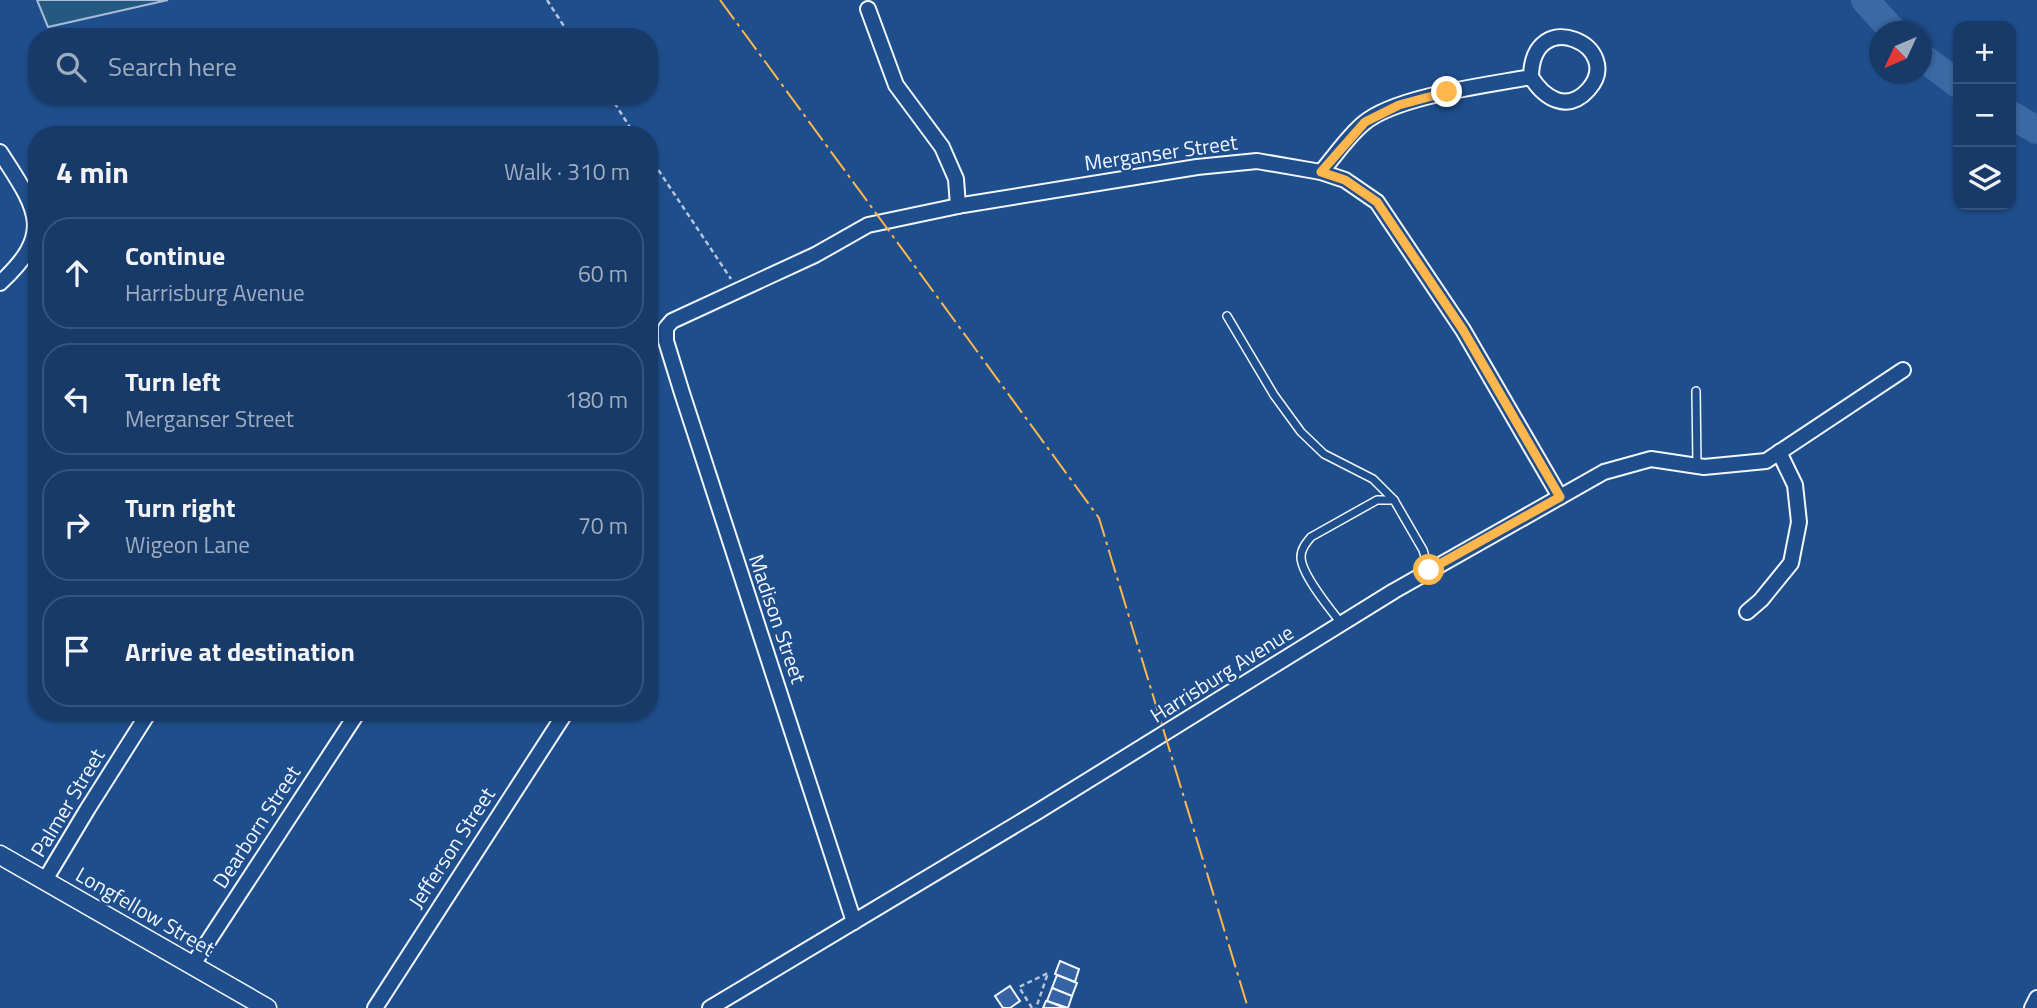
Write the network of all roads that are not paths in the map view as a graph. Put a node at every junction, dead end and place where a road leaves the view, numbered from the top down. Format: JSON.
{"nodes":[{"id":1,"x":868,"y":9,"type":"dead end"},
{"id":2,"x":1531,"y":77,"type":"junction"},
{"id":3,"x":0,"y":152,"type":"edge"},
{"id":4,"x":1321,"y":172,"type":"junction"},
{"id":5,"x":28,"y":199,"type":"edge"},
{"id":6,"x":958,"y":206,"type":"junction"},
{"id":7,"x":28,"y":251,"type":"edge"},
{"id":8,"x":0,"y":283,"type":"edge"},
{"id":9,"x":1227,"y":316,"type":"dead end"},
{"id":10,"x":666,"y":328,"type":"joint"},
{"id":11,"x":1903,"y":370,"type":"dead end"},
{"id":12,"x":1696,"y":391,"type":"dead end"},
{"id":13,"x":1779,"y":452,"type":"junction"},
{"id":14,"x":1697,"y":466,"type":"junction"},
{"id":15,"x":1560,"y":497,"type":"junction"},
{"id":16,"x":1394,"y":500,"type":"junction"},
{"id":17,"x":1429,"y":570,"type":"junction"},
{"id":18,"x":1746,"y":612,"type":"dead end"},
{"id":19,"x":1342,"y":624,"type":"junction"},
{"id":20,"x":143,"y":721,"type":"edge"},
{"id":21,"x":352,"y":721,"type":"edge"},
{"id":22,"x":560,"y":721,"type":"edge"},
{"id":23,"x":0,"y":855,"type":"edge"},
{"id":24,"x":45,"y":880,"type":"junction"},
{"id":25,"x":854,"y":922,"type":"junction"},
{"id":26,"x":192,"y":966,"type":"junction"},
{"id":27,"x":2037,"y":998,"type":"edge"},
{"id":28,"x":267,"y":1008,"type":"edge"},
{"id":29,"x":375,"y":1008,"type":"edge"},
{"id":30,"x":710,"y":1008,"type":"edge"},
{"id":31,"x":2032,"y":1008,"type":"edge"}],
"edges":[{"from":1,"to":6,"type":"street"},
{"from":2,"to":2,"type":"street"},
{"from":2,"to":4,"type":"street"},
{"from":3,"to":5,"type":"street"},
{"from":4,"to":6,"type":"street","name":"Merganser Street"},
{"from":4,"to":15,"type":"street","name":"Merganser Street"},
{"from":6,"to":10,"type":"street","name":"Merganser Street"},
{"from":7,"to":8,"type":"street"},
{"from":9,"to":16,"type":"lane"},
{"from":10,"to":25,"type":"street","name":"Madison Street"},
{"from":11,"to":13,"type":"street","name":"Harrisburg Avenue"},
{"from":12,"to":14,"type":"lane"},
{"from":13,"to":14,"type":"street","name":"Harrisburg Avenue"},
{"from":13,"to":18,"type":"street"},
{"from":14,"to":15,"type":"street","name":"Harrisburg Avenue"},
{"from":15,"to":17,"type":"street","name":"Harrisburg Avenue"},
{"from":16,"to":17,"type":"lane"},
{"from":16,"to":19,"type":"lane"},
{"from":17,"to":19,"type":"street","name":"Harrisburg Avenue"},
{"from":19,"to":25,"type":"street","name":"Harrisburg Avenue"},
{"from":20,"to":24,"type":"street","name":"Palmer Street"},
{"from":21,"to":26,"type":"street","name":"Dearborn Street"},
{"from":22,"to":29,"type":"street","name":"Jefferson Street"},
{"from":23,"to":24,"type":"street","name":"Longfellow Street"},
{"from":24,"to":26,"type":"street","name":"Longfellow Street"},
{"from":25,"to":30,"type":"street","name":"Harrisburg Avenue"},
{"from":26,"to":28,"type":"street","name":"Longfellow Street"},
{"from":27,"to":31,"type":"street"}]}
